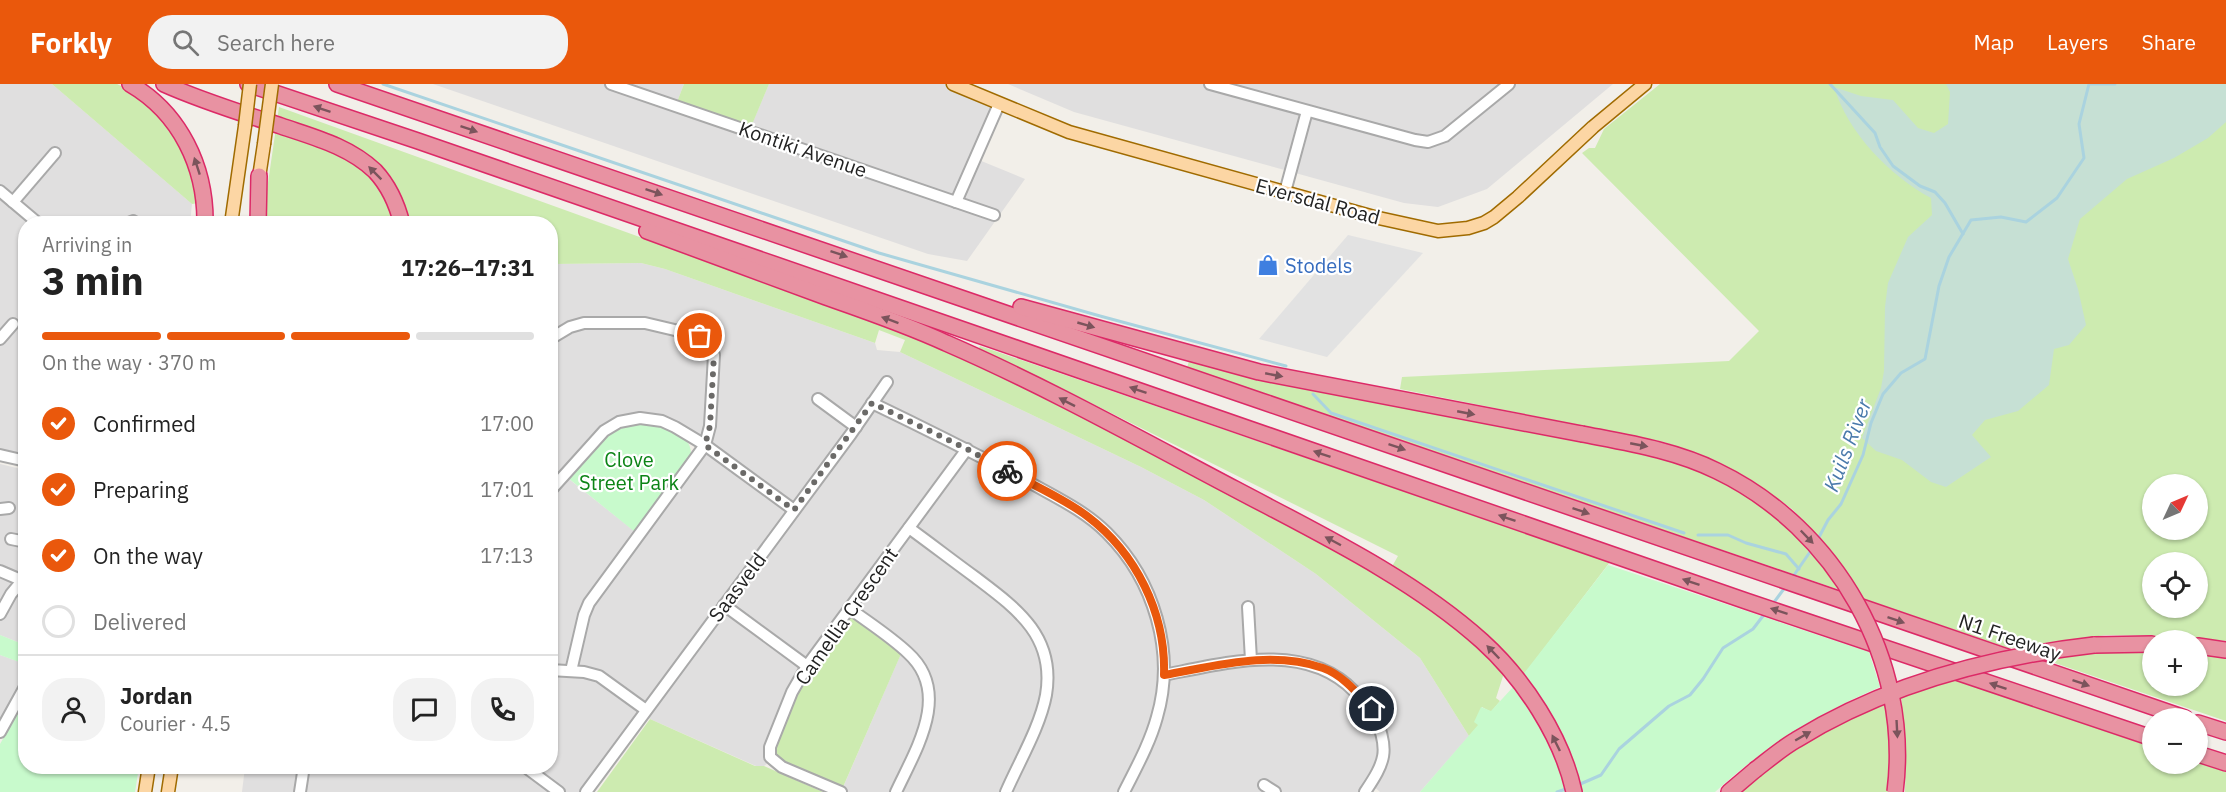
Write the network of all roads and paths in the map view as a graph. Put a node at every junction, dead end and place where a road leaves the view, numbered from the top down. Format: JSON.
{"nodes":[{"id":1,"x":130,"y":84,"type":"edge"},
{"id":2,"x":164,"y":84,"type":"edge"},
{"id":3,"x":249,"y":84,"type":"edge"},
{"id":4,"x":272,"y":84,"type":"edge"},
{"id":5,"x":337,"y":84,"type":"edge"},
{"id":6,"x":611,"y":84,"type":"edge"},
{"id":7,"x":953,"y":84,"type":"edge"},
{"id":8,"x":1509,"y":84,"type":"edge"},
{"id":9,"x":1646,"y":84,"type":"edge"},
{"id":10,"x":1218,"y":85,"type":"edge"},
{"id":11,"x":999,"y":104,"type":"junction"},
{"id":12,"x":1307,"y":111,"type":"junction"},
{"id":13,"x":418,"y":141,"type":"junction"},
{"id":14,"x":55,"y":153,"type":"dead end"},
{"id":15,"x":259,"y":176,"type":"junction"},
{"id":16,"x":0,"y":191,"type":"edge"},
{"id":17,"x":1285,"y":192,"type":"junction"},
{"id":18,"x":13,"y":202,"type":"junction"},
{"id":19,"x":956,"y":202,"type":"junction"},
{"id":20,"x":994,"y":215,"type":"dead end"},
{"id":21,"x":30,"y":216,"type":"edge"},
{"id":22,"x":205,"y":216,"type":"edge"},
{"id":23,"x":232,"y":216,"type":"edge"},
{"id":24,"x":253,"y":216,"type":"edge"},
{"id":25,"x":258,"y":216,"type":"edge"},
{"id":26,"x":399,"y":216,"type":"edge"},
{"id":27,"x":888,"y":271,"type":"junction"},
{"id":28,"x":13,"y":324,"type":"dead end"},
{"id":29,"x":558,"y":334,"type":"edge"},
{"id":30,"x":0,"y":339,"type":"edge"},
{"id":31,"x":887,"y":382,"type":"dead end"},
{"id":32,"x":818,"y":399,"type":"dead end"},
{"id":33,"x":872,"y":403,"type":"junction"},
{"id":34,"x":856,"y":427,"type":"junction"},
{"id":35,"x":705,"y":445,"type":"junction"},
{"id":36,"x":967,"y":449,"type":"junction"},
{"id":37,"x":0,"y":455,"type":"edge"},
{"id":38,"x":18,"y":459,"type":"edge"},
{"id":39,"x":558,"y":482,"type":"edge"},
{"id":40,"x":794,"y":510,"type":"junction"},
{"id":41,"x":909,"y":528,"type":"junction"},
{"id":42,"x":11,"y":539,"type":"dead end"},
{"id":43,"x":18,"y":540,"type":"edge"},
{"id":44,"x":0,"y":571,"type":"edge"},
{"id":45,"x":18,"y":576,"type":"edge"},
{"id":46,"x":18,"y":586,"type":"edge"},
{"id":47,"x":724,"y":604,"type":"junction"},
{"id":48,"x":1248,"y":607,"type":"dead end"},
{"id":49,"x":849,"y":608,"type":"junction"},
{"id":50,"x":0,"y":614,"type":"edge"},
{"id":51,"x":2142,"y":644,"type":"edge"},
{"id":52,"x":2208,"y":647,"type":"edge"},
{"id":53,"x":2226,"y":650,"type":"edge"},
{"id":54,"x":1251,"y":660,"type":"junction"},
{"id":55,"x":807,"y":666,"type":"junction"},
{"id":56,"x":558,"y":670,"type":"edge"},
{"id":57,"x":571,"y":671,"type":"junction"},
{"id":58,"x":1164,"y":675,"type":"junction"},
{"id":59,"x":18,"y":699,"type":"edge"},
{"id":60,"x":2155,"y":708,"type":"edge"},
{"id":61,"x":646,"y":710,"type":"junction"},
{"id":62,"x":2208,"y":726,"type":"edge"},
{"id":63,"x":0,"y":732,"type":"edge"},
{"id":64,"x":2226,"y":732,"type":"edge"},
{"id":65,"x":2142,"y":735,"type":"edge"},
{"id":66,"x":2208,"y":757,"type":"edge"},
{"id":67,"x":2226,"y":763,"type":"edge"},
{"id":68,"x":148,"y":774,"type":"edge"},
{"id":69,"x":171,"y":774,"type":"edge"},
{"id":70,"x":303,"y":774,"type":"edge"},
{"id":71,"x":535,"y":774,"type":"edge"},
{"id":72,"x":1264,"y":785,"type":"dead end"},
{"id":73,"x":145,"y":792,"type":"edge"},
{"id":74,"x":168,"y":792,"type":"edge"},
{"id":75,"x":300,"y":792,"type":"edge"},
{"id":76,"x":559,"y":792,"type":"edge"},
{"id":77,"x":586,"y":792,"type":"edge"},
{"id":78,"x":841,"y":792,"type":"edge"},
{"id":79,"x":896,"y":792,"type":"edge"},
{"id":80,"x":1005,"y":792,"type":"edge"},
{"id":81,"x":1124,"y":792,"type":"edge"},
{"id":82,"x":1275,"y":792,"type":"edge"},
{"id":83,"x":1365,"y":792,"type":"edge"},
{"id":84,"x":1574,"y":792,"type":"edge"},
{"id":85,"x":1729,"y":792,"type":"edge"},
{"id":86,"x":1895,"y":792,"type":"edge"}],
"edges":[{"from":22,"to":1,"type":"highway","one_way":true},
{"from":26,"to":2,"type":"highway","one_way":true},
{"from":13,"to":3,"type":"highway","one_way":true},
{"from":3,"to":23,"type":"main road","bridge":true},
{"from":4,"to":15,"type":"main road","bridge":true},
{"from":5,"to":27,"type":"highway","one_way":true},
{"from":6,"to":19,"type":"street","name":"Kontiki Avenue"},
{"from":7,"to":11,"type":"main road","name":"Eversdal Road"},
{"from":8,"to":12,"type":"street"},
{"from":9,"to":17,"type":"main road","name":"Eversdal Road"},
{"from":10,"to":12,"type":"street"},
{"from":11,"to":17,"type":"main road","name":"Eversdal Road"},
{"from":11,"to":19,"type":"street"},
{"from":12,"to":17,"type":"street"},
{"from":65,"to":13,"type":"highway","one_way":true},
{"from":84,"to":13,"type":"highway","one_way":true},
{"from":14,"to":18,"type":"street"},
{"from":15,"to":24,"type":"main road"},
{"from":15,"to":25,"type":"highway"},
{"from":16,"to":18,"type":"street"},
{"from":18,"to":21,"type":"street"},
{"from":19,"to":20,"type":"street","name":"Kontiki Avenue"},
{"from":27,"to":60,"type":"highway","name":"N1 Freeway","one_way":true},
{"from":27,"to":86,"type":"highway","one_way":true,"bridge":true},
{"from":28,"to":30,"type":"street"},
{"from":29,"to":35,"type":"street"},
{"from":31,"to":33,"type":"street","name":"Saasveld"},
{"from":32,"to":34,"type":"street"},
{"from":33,"to":34,"type":"street","name":"Saasveld"},
{"from":33,"to":36,"type":"street"},
{"from":34,"to":40,"type":"street","name":"Saasveld"},
{"from":35,"to":39,"type":"street"},
{"from":35,"to":40,"type":"street"},
{"from":35,"to":57,"type":"street"},
{"from":36,"to":41,"type":"street","name":"Camellia Crescent"},
{"from":36,"to":58,"type":"street"},
{"from":37,"to":38,"type":"street"},
{"from":40,"to":47,"type":"street","name":"Saasveld"},
{"from":41,"to":49,"type":"street","name":"Camellia Crescent"},
{"from":41,"to":80,"type":"street"},
{"from":42,"to":43,"type":"street"},
{"from":44,"to":45,"type":"street"},
{"from":46,"to":50,"type":"street"},
{"from":47,"to":55,"type":"street"},
{"from":47,"to":61,"type":"street","name":"Saasveld"},
{"from":48,"to":54,"type":"street"},
{"from":49,"to":55,"type":"street","name":"Camellia Crescent"},
{"from":49,"to":79,"type":"street"},
{"from":85,"to":51,"type":"highway","one_way":true,"bridge":true},
{"from":52,"to":53,"type":"highway"},
{"from":54,"to":58,"type":"street"},
{"from":54,"to":83,"type":"street"},
{"from":55,"to":78,"type":"street","name":"Camellia Crescent"},
{"from":56,"to":57,"type":"street"},
{"from":57,"to":61,"type":"street"},
{"from":58,"to":81,"type":"street"},
{"from":59,"to":63,"type":"street"},
{"from":61,"to":77,"type":"street","name":"Saasveld"},
{"from":62,"to":64,"type":"highway"},
{"from":66,"to":67,"type":"highway"},
{"from":68,"to":73,"type":"main road"},
{"from":69,"to":74,"type":"main road"},
{"from":70,"to":75,"type":"street"},
{"from":71,"to":76,"type":"street"},
{"from":72,"to":82,"type":"street"}]}
